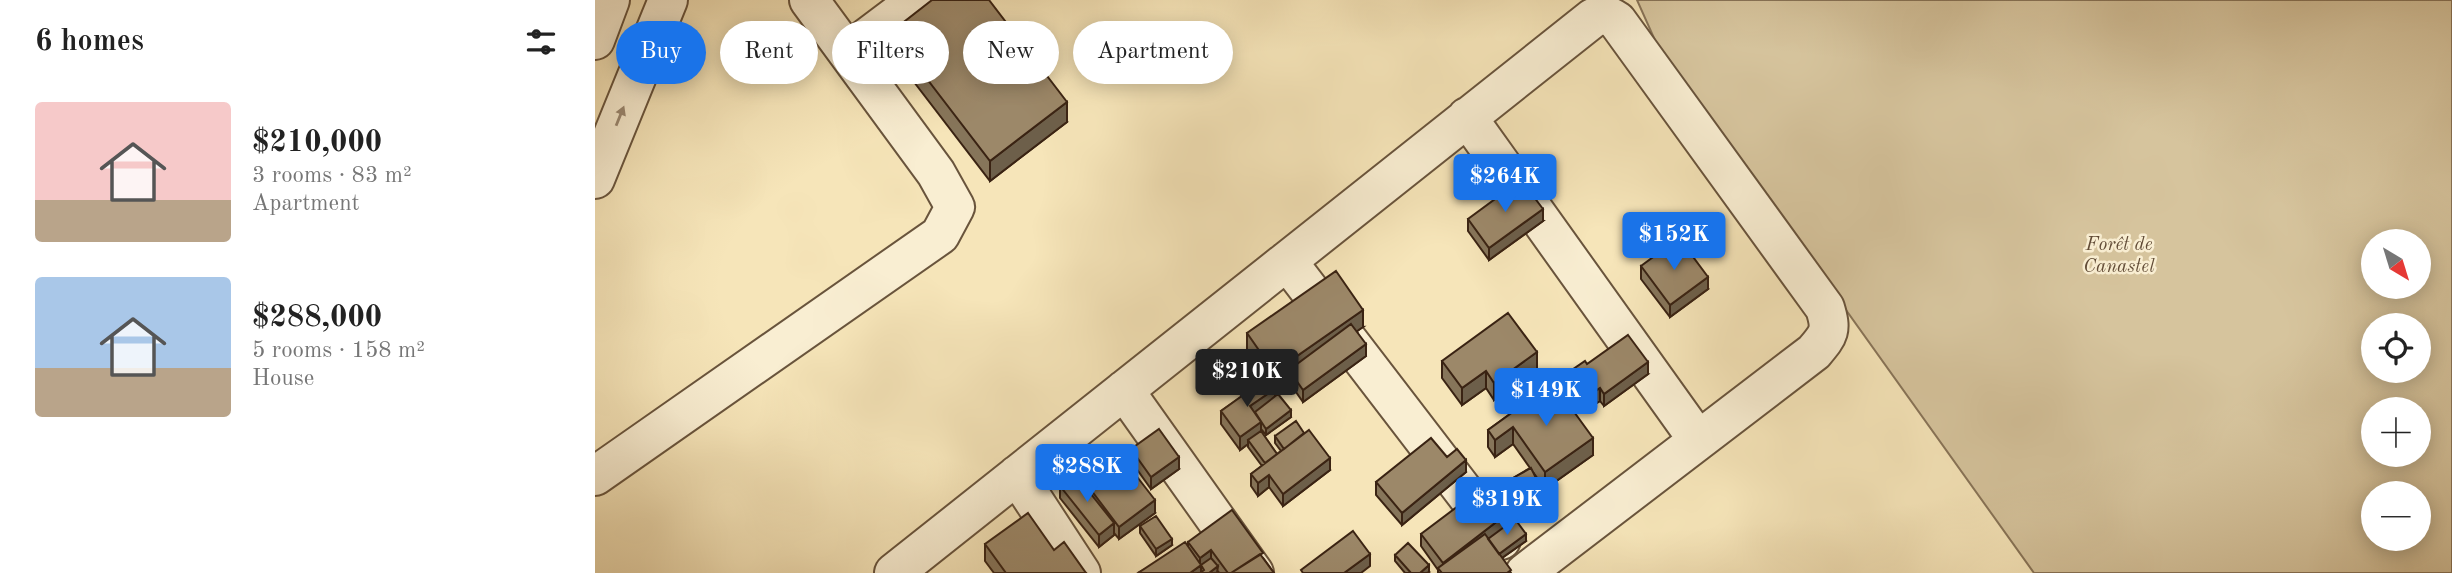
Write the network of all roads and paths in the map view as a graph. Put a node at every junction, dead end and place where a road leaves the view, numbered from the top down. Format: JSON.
{"nodes":[{"id":1,"x":610,"y":0,"type":"edge"},
{"id":2,"x":668,"y":0,"type":"edge"},
{"id":3,"x":809,"y":0,"type":"edge"},
{"id":4,"x":917,"y":0,"type":"edge"},
{"id":5,"x":1610,"y":8,"type":"edge"},
{"id":6,"x":889,"y":21,"type":"edge"},
{"id":7,"x":832,"y":31,"type":"edge"},
{"id":8,"x":595,"y":40,"type":"edge"},
{"id":9,"x":871,"y":84,"type":"edge"},
{"id":10,"x":1467,"y":117,"type":"junction"},
{"id":11,"x":595,"y":179,"type":"edge"},
{"id":12,"x":1287,"y":261,"type":"junction"},
{"id":13,"x":1125,"y":390,"type":"junction"},
{"id":14,"x":1698,"y":440,"type":"junction"},
{"id":15,"x":1017,"y":475,"type":"junction"},
{"id":16,"x":595,"y":476,"type":"edge"},
{"id":17,"x":894,"y":573,"type":"edge"},
{"id":18,"x":1081,"y":573,"type":"edge"},
{"id":19,"x":1254,"y":573,"type":"edge"},
{"id":20,"x":1525,"y":573,"type":"edge"}],
"edges":[{"from":1,"to":8,"type":"street"},
{"from":11,"to":2,"type":"street","one_way":true},
{"from":3,"to":7,"type":"street"},
{"from":4,"to":6,"type":"street"},
{"from":5,"to":10,"type":"street"},
{"from":5,"to":14,"type":"street"},
{"from":9,"to":16,"type":"street"},
{"from":10,"to":12,"type":"street"},
{"from":10,"to":14,"type":"street"},
{"from":12,"to":13,"type":"street"},
{"from":12,"to":20,"type":"street"},
{"from":13,"to":15,"type":"street"},
{"from":13,"to":19,"type":"street"},
{"from":14,"to":20,"type":"street"},
{"from":15,"to":17,"type":"street"},
{"from":15,"to":18,"type":"street"}]}
